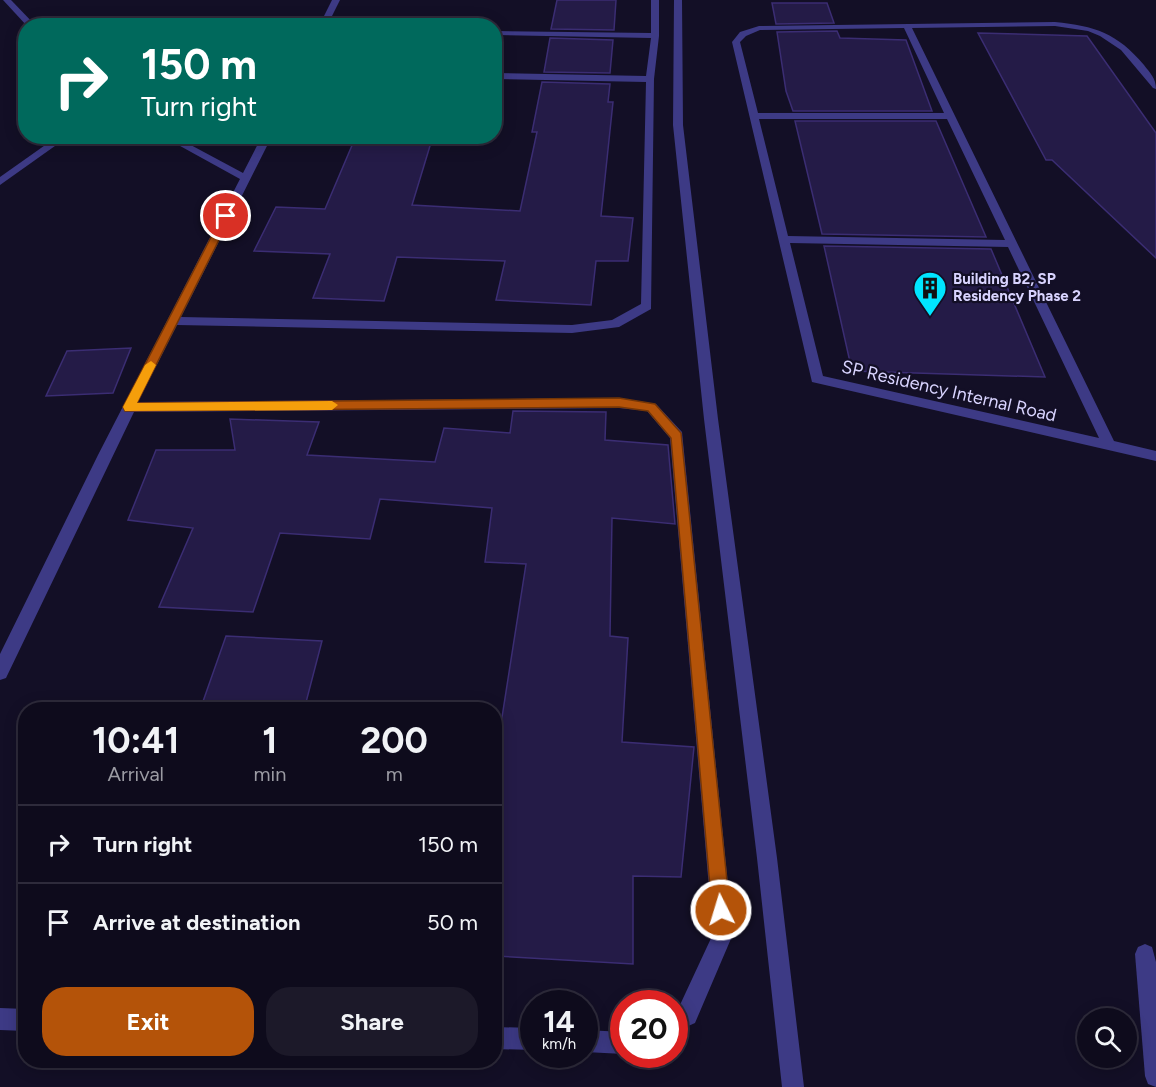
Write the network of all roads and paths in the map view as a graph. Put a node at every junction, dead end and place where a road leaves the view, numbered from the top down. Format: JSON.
{"nodes":[{"id":1,"x":8,"y":0,"type":"edge"},
{"id":2,"x":336,"y":0,"type":"edge"},
{"id":3,"x":655,"y":0,"type":"edge"},
{"id":4,"x":678,"y":0,"type":"edge"},
{"id":5,"x":25,"y":18,"type":"edge"},
{"id":6,"x":327,"y":18,"type":"edge"},
{"id":7,"x":907,"y":27,"type":"junction"},
{"id":8,"x":502,"y":33,"type":"edge"},
{"id":9,"x":655,"y":36,"type":"junction"},
{"id":10,"x":502,"y":76,"type":"edge"},
{"id":11,"x":650,"y":79,"type":"junction"},
{"id":12,"x":1156,"y":86,"type":"edge"},
{"id":13,"x":754,"y":116,"type":"junction"},
{"id":14,"x":950,"y":116,"type":"junction"},
{"id":15,"x":54,"y":144,"type":"edge"},
{"id":16,"x":181,"y":144,"type":"edge"},
{"id":17,"x":263,"y":144,"type":"edge"},
{"id":18,"x":246,"y":178,"type":"junction"},
{"id":19,"x":0,"y":182,"type":"edge"},
{"id":20,"x":784,"y":239,"type":"junction"},
{"id":21,"x":1012,"y":244,"type":"junction"},
{"id":22,"x":174,"y":321,"type":"junction"},
{"id":23,"x":129,"y":407,"type":"junction"},
{"id":24,"x":1109,"y":446,"type":"junction"},
{"id":25,"x":1156,"y":456,"type":"edge"},
{"id":26,"x":0,"y":672,"type":"edge"},
{"id":27,"x":1145,"y":954,"type":"dead end"},
{"id":28,"x":688,"y":1013,"type":"edge"},
{"id":29,"x":0,"y":1019,"type":"edge"},
{"id":30,"x":18,"y":1020,"type":"edge"},
{"id":31,"x":502,"y":1038,"type":"edge"},
{"id":32,"x":520,"y":1039,"type":"edge"},
{"id":33,"x":1156,"y":1076,"type":"edge"},
{"id":34,"x":793,"y":1087,"type":"edge"}],
"edges":[{"from":1,"to":5,"type":"street"},
{"from":2,"to":6,"type":"street"},
{"from":3,"to":9,"type":"street"},
{"from":4,"to":34,"type":"street"},
{"from":7,"to":12,"type":"street","name":"SP Residency Internal Road"},
{"from":7,"to":13,"type":"street","name":"SP Residency Internal Road"},
{"from":7,"to":14,"type":"street"},
{"from":8,"to":9,"type":"street"},
{"from":9,"to":11,"type":"street"},
{"from":10,"to":11,"type":"street"},
{"from":11,"to":22,"type":"street"},
{"from":13,"to":14,"type":"street"},
{"from":13,"to":20,"type":"street","name":"SP Residency Internal Road"},
{"from":14,"to":21,"type":"street"},
{"from":15,"to":19,"type":"street"},
{"from":16,"to":18,"type":"street"},
{"from":17,"to":18,"type":"street"},
{"from":18,"to":22,"type":"street"},
{"from":20,"to":21,"type":"street"},
{"from":20,"to":24,"type":"street","name":"SP Residency Internal Road"},
{"from":21,"to":24,"type":"street"},
{"from":22,"to":23,"type":"street"},
{"from":23,"to":26,"type":"street"},
{"from":23,"to":28,"type":"street"},
{"from":24,"to":25,"type":"street","name":"SP Residency Internal Road"},
{"from":27,"to":33,"type":"street"},
{"from":29,"to":30,"type":"street"},
{"from":31,"to":32,"type":"street"}]}
